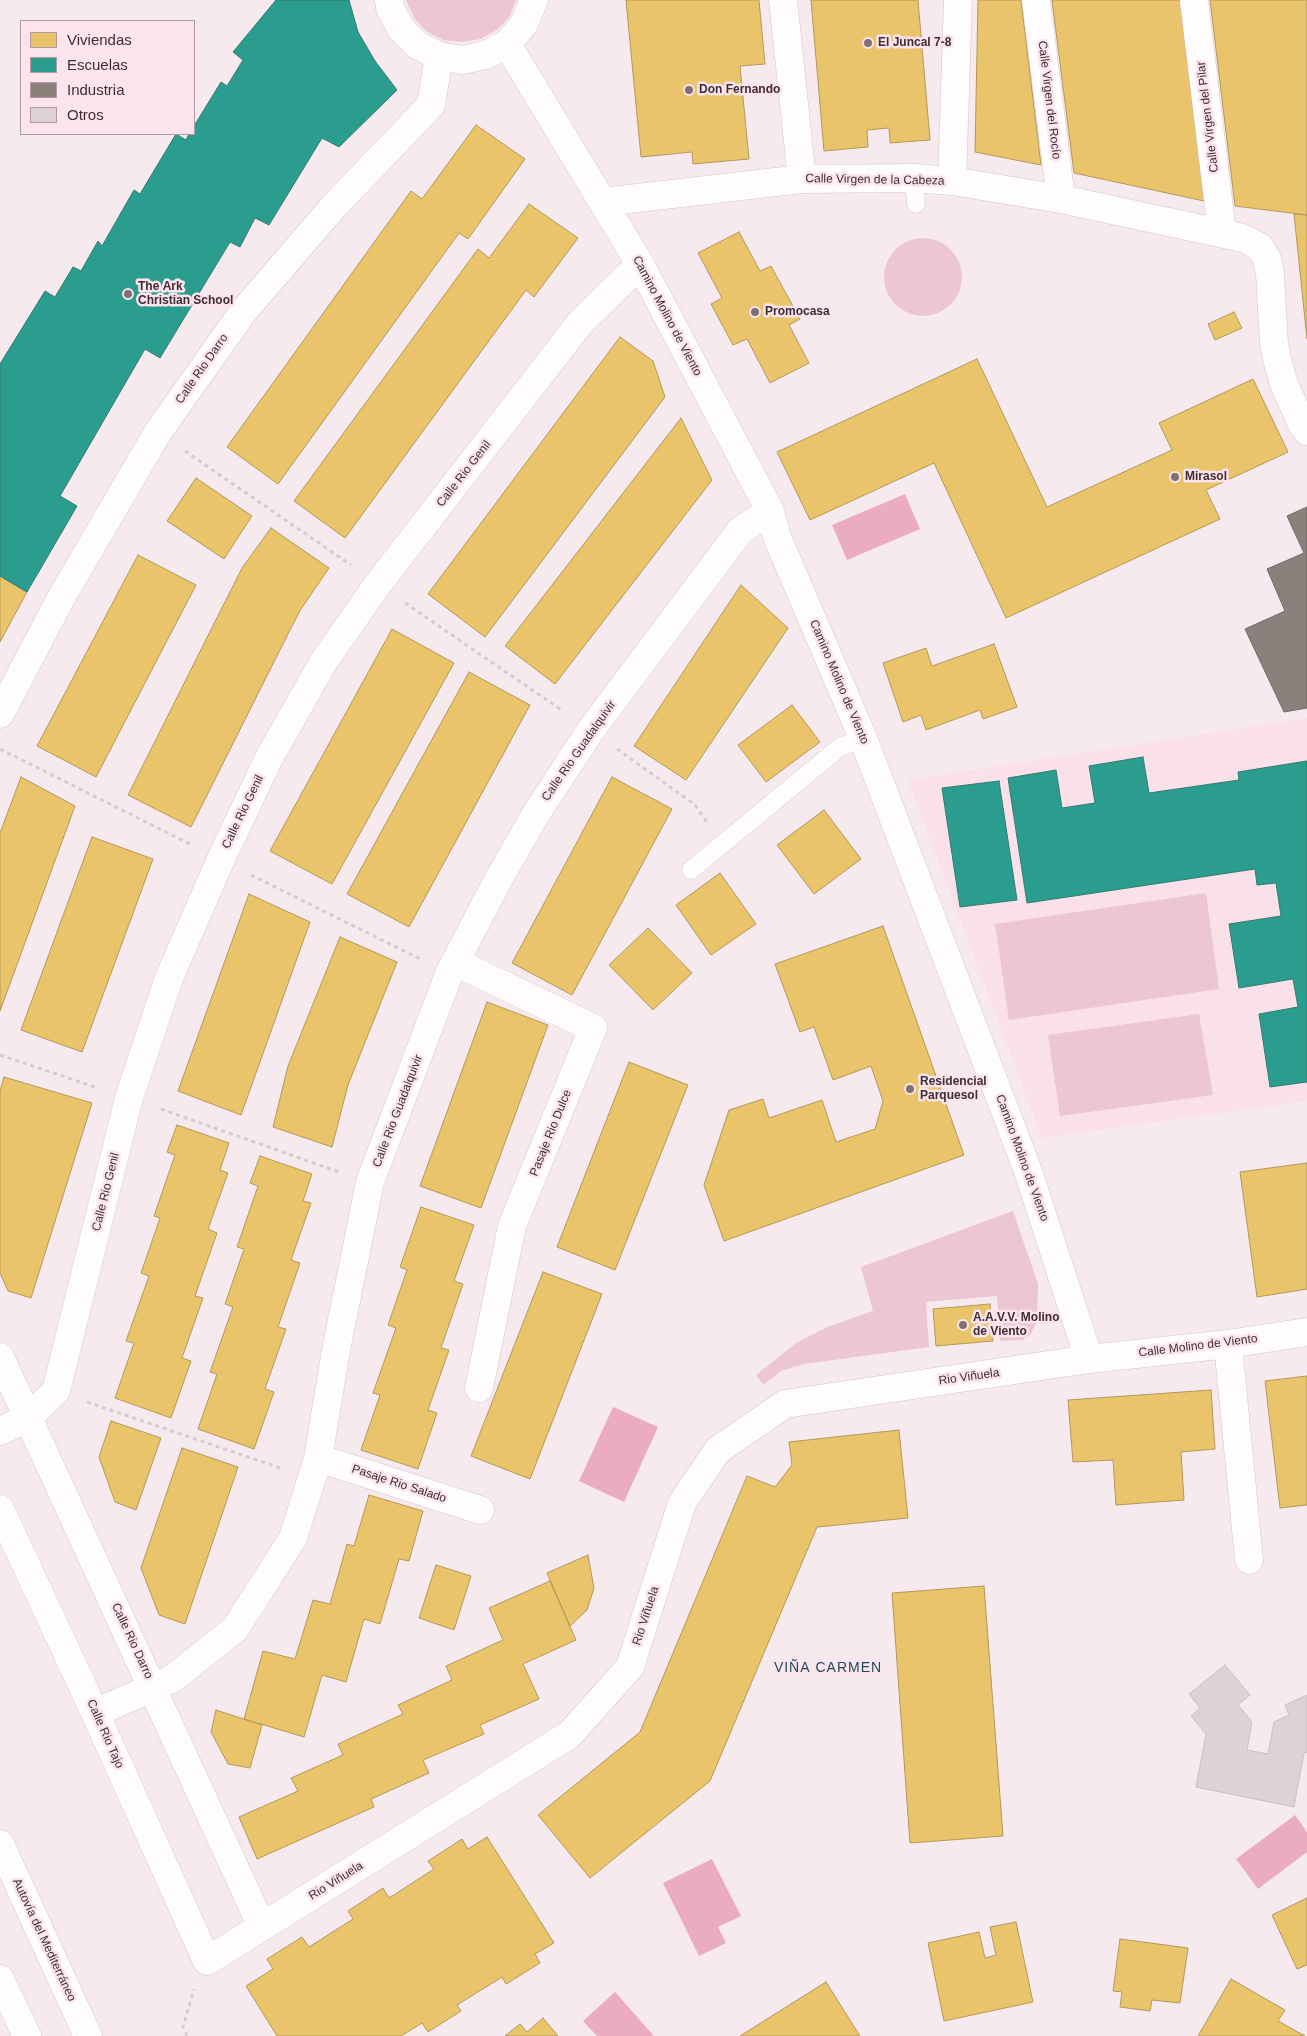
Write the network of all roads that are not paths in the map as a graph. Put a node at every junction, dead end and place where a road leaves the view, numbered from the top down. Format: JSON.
{"nodes":[{"id":1,"x":389,"y":0,"type":"edge"},
{"id":2,"x":534,"y":0,"type":"edge"},
{"id":3,"x":783,"y":0,"type":"edge"},
{"id":4,"x":958,"y":0,"type":"edge"},
{"id":5,"x":1036,"y":0,"type":"edge"},
{"id":6,"x":1194,"y":0,"type":"edge"},
{"id":7,"x":507,"y":44,"type":"junction"},
{"id":8,"x":439,"y":56,"type":"junction"},
{"id":9,"x":802,"y":179,"type":"junction"},
{"id":10,"x":952,"y":181,"type":"junction"},
{"id":11,"x":1061,"y":199,"type":"junction"},
{"id":12,"x":604,"y":202,"type":"junction"},
{"id":13,"x":1222,"y":233,"type":"junction"},
{"id":14,"x":640,"y":264,"type":"junction"},
{"id":15,"x":1307,"y":431,"type":"edge"},
{"id":16,"x":770,"y":511,"type":"junction"},
{"id":17,"x":0,"y":714,"type":"edge"},
{"id":18,"x":863,"y":738,"type":"junction"},
{"id":19,"x":691,"y":870,"type":"dead end"},
{"id":20,"x":455,"y":962,"type":"junction"},
{"id":21,"x":1307,"y":1332,"type":"edge"},
{"id":22,"x":1228,"y":1344,"type":"junction"},
{"id":23,"x":0,"y":1357,"type":"edge"},
{"id":24,"x":1089,"y":1359,"type":"junction"},
{"id":25,"x":479,"y":1388,"type":"dead end"},
{"id":26,"x":28,"y":1418,"type":"junction"},
{"id":27,"x":0,"y":1431,"type":"edge"},
{"id":28,"x":315,"y":1469,"type":"junction"},
{"id":29,"x":0,"y":1509,"type":"edge"},
{"id":30,"x":480,"y":1510,"type":"dead end"},
{"id":31,"x":1250,"y":1560,"type":"dead end"},
{"id":32,"x":153,"y":1687,"type":"junction"},
{"id":33,"x":95,"y":1713,"type":"junction"},
{"id":34,"x":0,"y":1844,"type":"edge"},
{"id":35,"x":262,"y":1927,"type":"junction"},
{"id":36,"x":207,"y":1961,"type":"joint"},
{"id":37,"x":0,"y":1979,"type":"edge"},
{"id":38,"x":27,"y":2036,"type":"edge"},
{"id":39,"x":88,"y":2036,"type":"edge"}],
"edges":[{"from":1,"to":8,"type":"main road"},
{"from":2,"to":7,"type":"main road"},
{"from":3,"to":9,"type":"main road"},
{"from":4,"to":10,"type":"main road"},
{"from":5,"to":11,"type":"main road","name":"Calle Virgen del Rocío"},
{"from":6,"to":13,"type":"main road","name":"Calle Virgen del Pilar"},
{"from":7,"to":8,"type":"main road"},
{"from":7,"to":12,"type":"main road","name":"Camino Molino de Viento"},
{"from":8,"to":17,"type":"main road","name":"Calle Rio Darro"},
{"from":9,"to":10,"type":"main road","name":"Calle Virgen de la Cabeza"},
{"from":9,"to":12,"type":"main road","name":"Calle Virgen de la Cabeza"},
{"from":10,"to":11,"type":"main road","name":"Calle Virgen de la Cabeza"},
{"from":11,"to":13,"type":"main road","name":"Calle Virgen de la Cabeza"},
{"from":12,"to":14,"type":"main road","name":"Camino Molino de Viento"},
{"from":13,"to":15,"type":"main road","name":"Calle Virgen de la Cabeza"},
{"from":14,"to":16,"type":"main road","name":"Camino Molino de Viento"},
{"from":14,"to":26,"type":"main road","name":"Calle Rio Genil"},
{"from":16,"to":18,"type":"main road","name":"Camino Molino de Viento"},
{"from":16,"to":20,"type":"main road","name":"Calle Rio Guadalquivir"},
{"from":18,"to":19,"type":"lane"},
{"from":18,"to":24,"type":"main road","name":"Camino Molino de Viento"},
{"from":20,"to":25,"type":"main road","name":"Pasaje Rio Dulce"},
{"from":20,"to":28,"type":"main road","name":"Calle Rio Guadalquivir"},
{"from":21,"to":22,"type":"main road","name":"Calle Molino de Viento"},
{"from":22,"to":24,"type":"main road","name":"Calle Molino de Viento"},
{"from":22,"to":31,"type":"main road"},
{"from":23,"to":26,"type":"main road","name":"Calle Rio Darro"},
{"from":24,"to":35,"type":"main road","name":"Rio Viñuela"},
{"from":26,"to":27,"type":"main road"},
{"from":26,"to":32,"type":"main road","name":"Calle Rio Darro"},
{"from":28,"to":30,"type":"main road","name":"Pasaje Rio Salado"},
{"from":28,"to":32,"type":"main road","name":"Calle Rio Guadalquivir"},
{"from":29,"to":33,"type":"main road","name":"Calle Rio Tajo"},
{"from":32,"to":33,"type":"main road","name":"Calle Rio Guadalquivir"},
{"from":32,"to":35,"type":"main road","name":"Calle Rio Darro"},
{"from":33,"to":36,"type":"main road","name":"Calle Rio Tajo"},
{"from":34,"to":39,"type":"main road","name":"Autovía del Mediterráneo"},
{"from":35,"to":36,"type":"main road","name":"Rio Viñuela"},
{"from":37,"to":38,"type":"main road"}]}
